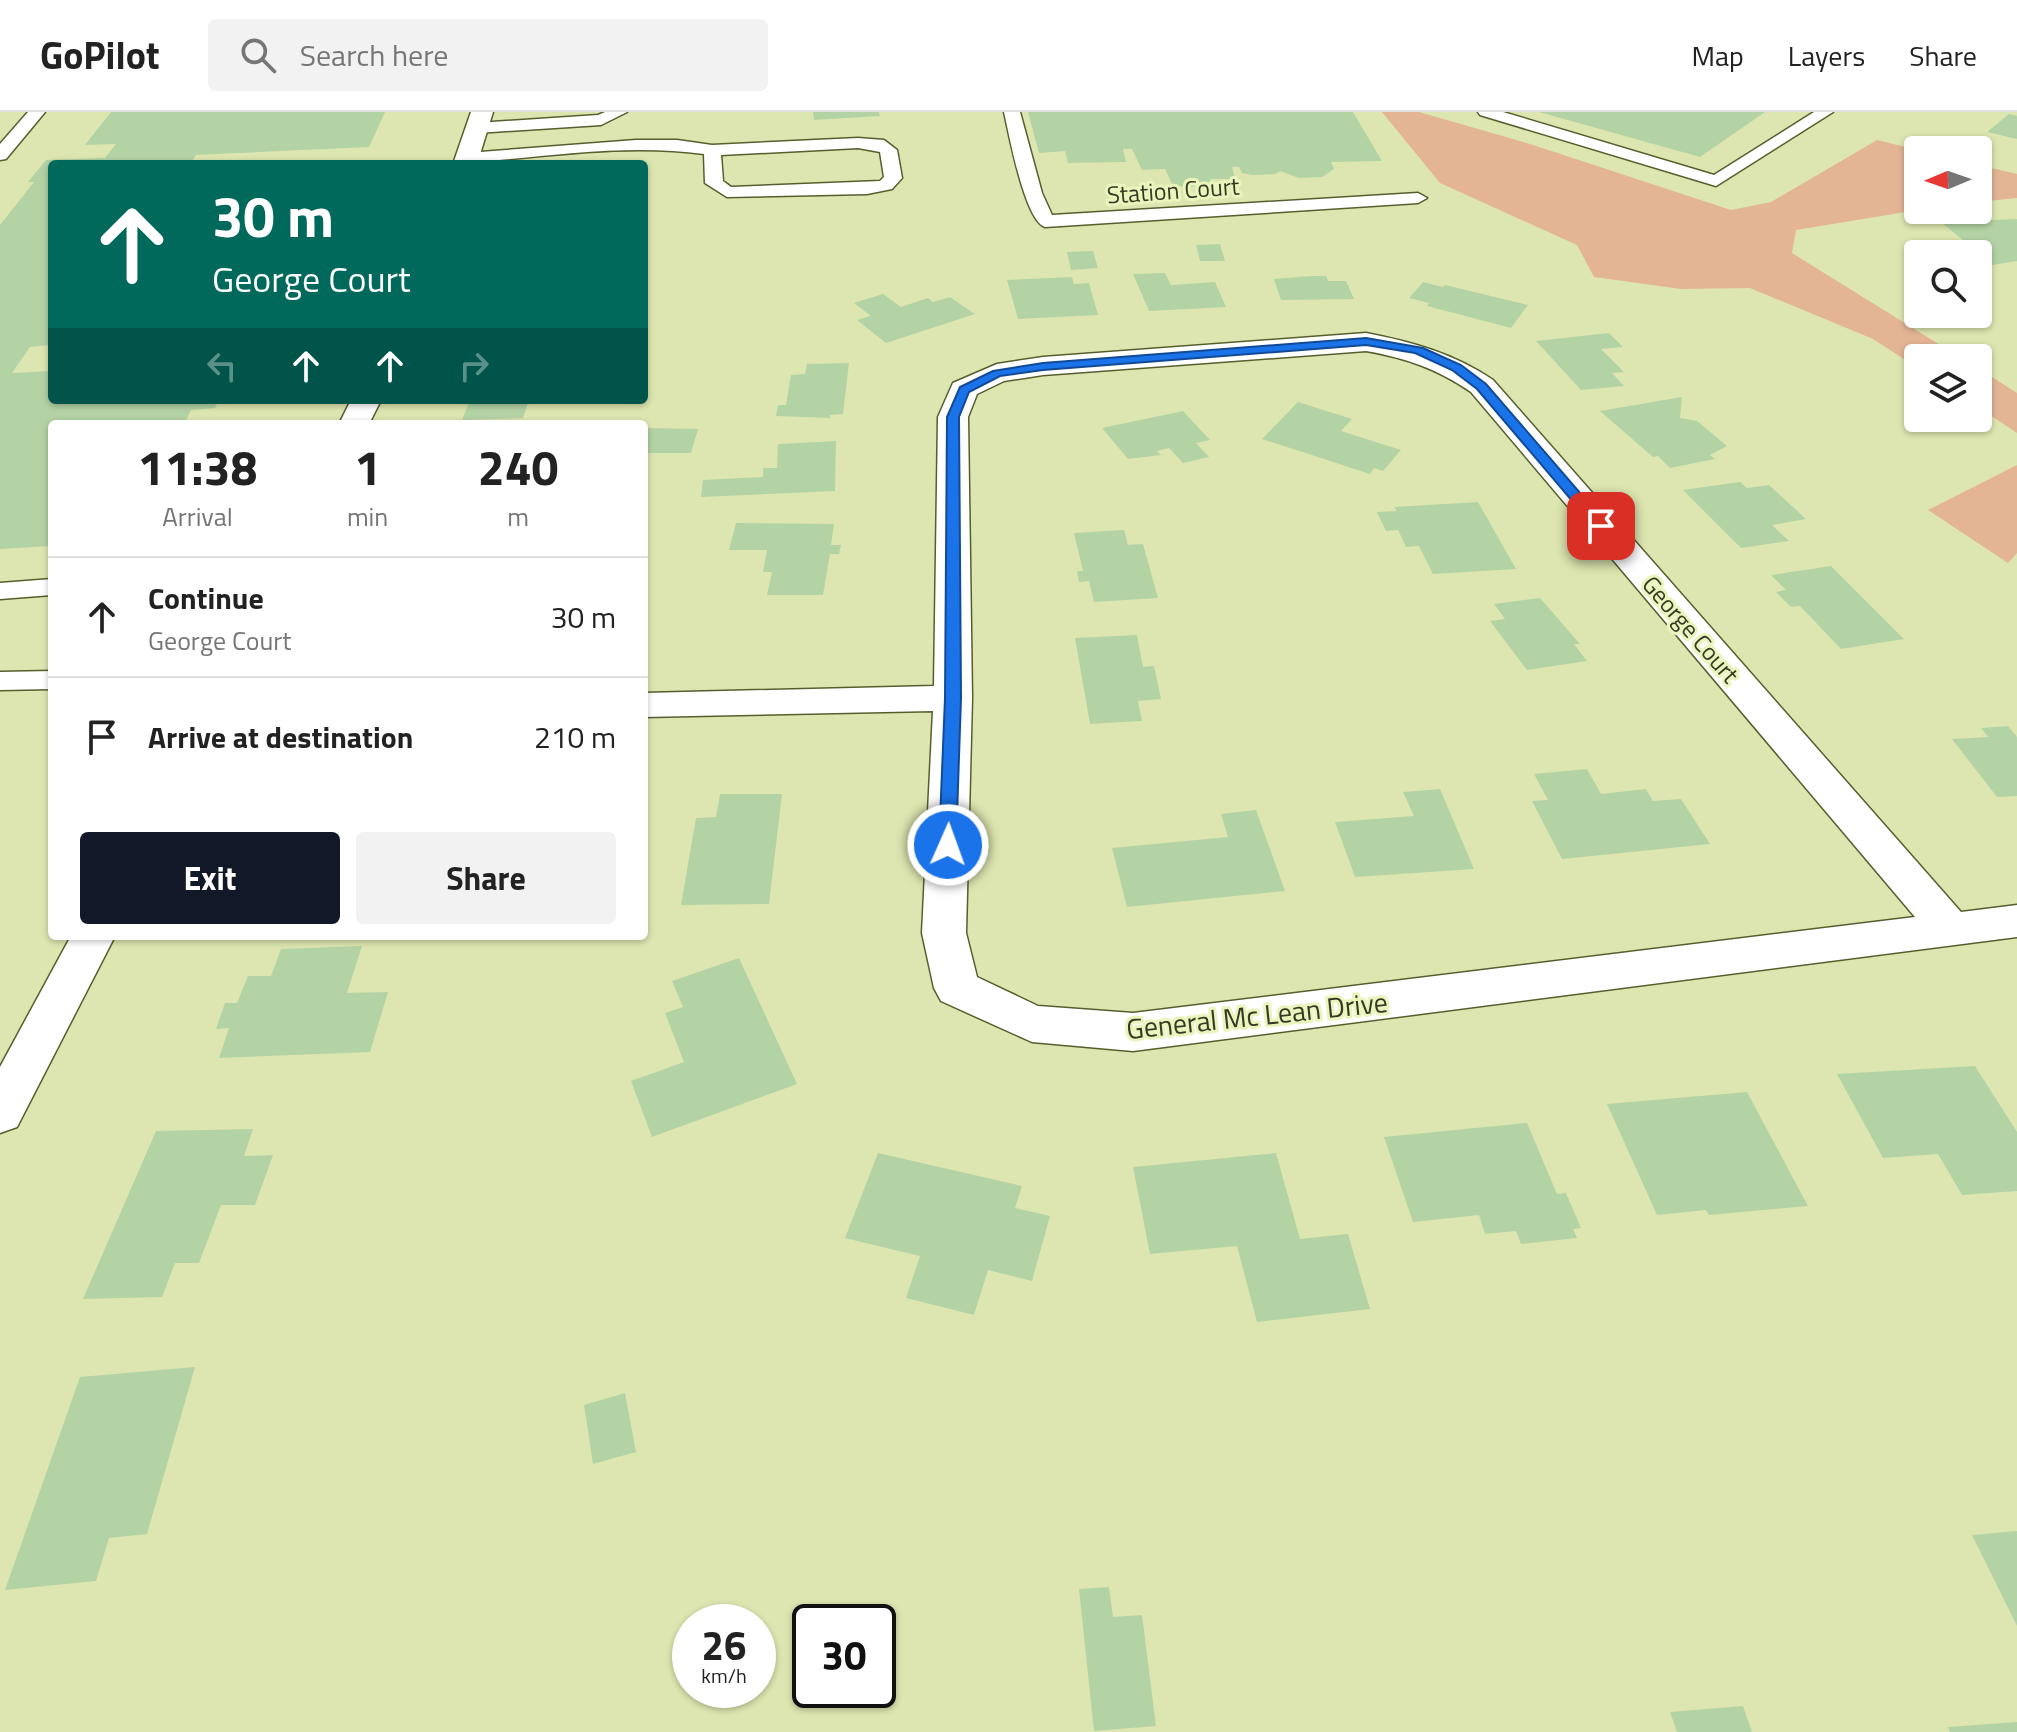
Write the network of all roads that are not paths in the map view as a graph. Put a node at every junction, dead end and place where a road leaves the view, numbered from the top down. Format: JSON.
{"nodes":[{"id":1,"x":37,"y":112,"type":"edge"},
{"id":2,"x":619,"y":112,"type":"edge"},
{"id":3,"x":1012,"y":112,"type":"edge"},
{"id":4,"x":1486,"y":112,"type":"edge"},
{"id":5,"x":1825,"y":112,"type":"edge"},
{"id":6,"x":480,"y":120,"type":"edge"},
{"id":7,"x":712,"y":150,"type":"junction"},
{"id":8,"x":0,"y":155,"type":"edge"},
{"id":9,"x":466,"y":160,"type":"edge"},
{"id":10,"x":477,"y":160,"type":"edge"},
{"id":11,"x":1418,"y":198,"type":"dead end"},
{"id":12,"x":48,"y":587,"type":"edge"},
{"id":13,"x":0,"y":591,"type":"edge"},
{"id":14,"x":48,"y":680,"type":"edge"},
{"id":15,"x":0,"y":681,"type":"edge"},
{"id":16,"x":953,"y":698,"type":"junction"},
{"id":17,"x":648,"y":705,"type":"edge"},
{"id":18,"x":2017,"y":921,"type":"edge"},
{"id":19,"x":1950,"y":929,"type":"junction"},
{"id":20,"x":91,"y":940,"type":"edge"},
{"id":21,"x":0,"y":1113,"type":"edge"}],
"edges":[{"from":1,"to":8,"type":"lane"},
{"from":2,"to":6,"type":"lane"},
{"from":3,"to":11,"type":"lane","name":"Station Court"},
{"from":4,"to":5,"type":"lane"},
{"from":6,"to":9,"type":"street"},
{"from":7,"to":7,"type":"lane"},
{"from":7,"to":10,"type":"lane"},
{"from":12,"to":13,"type":"lane"},
{"from":14,"to":15,"type":"lane"},
{"from":16,"to":17,"type":"street"},
{"from":16,"to":19,"type":"street","name":"General Mc Lean Drive"},
{"from":16,"to":19,"type":"street","name":"George Court"},
{"from":18,"to":19,"type":"street","name":"General Mc Lean Drive"},
{"from":20,"to":21,"type":"street"}]}
